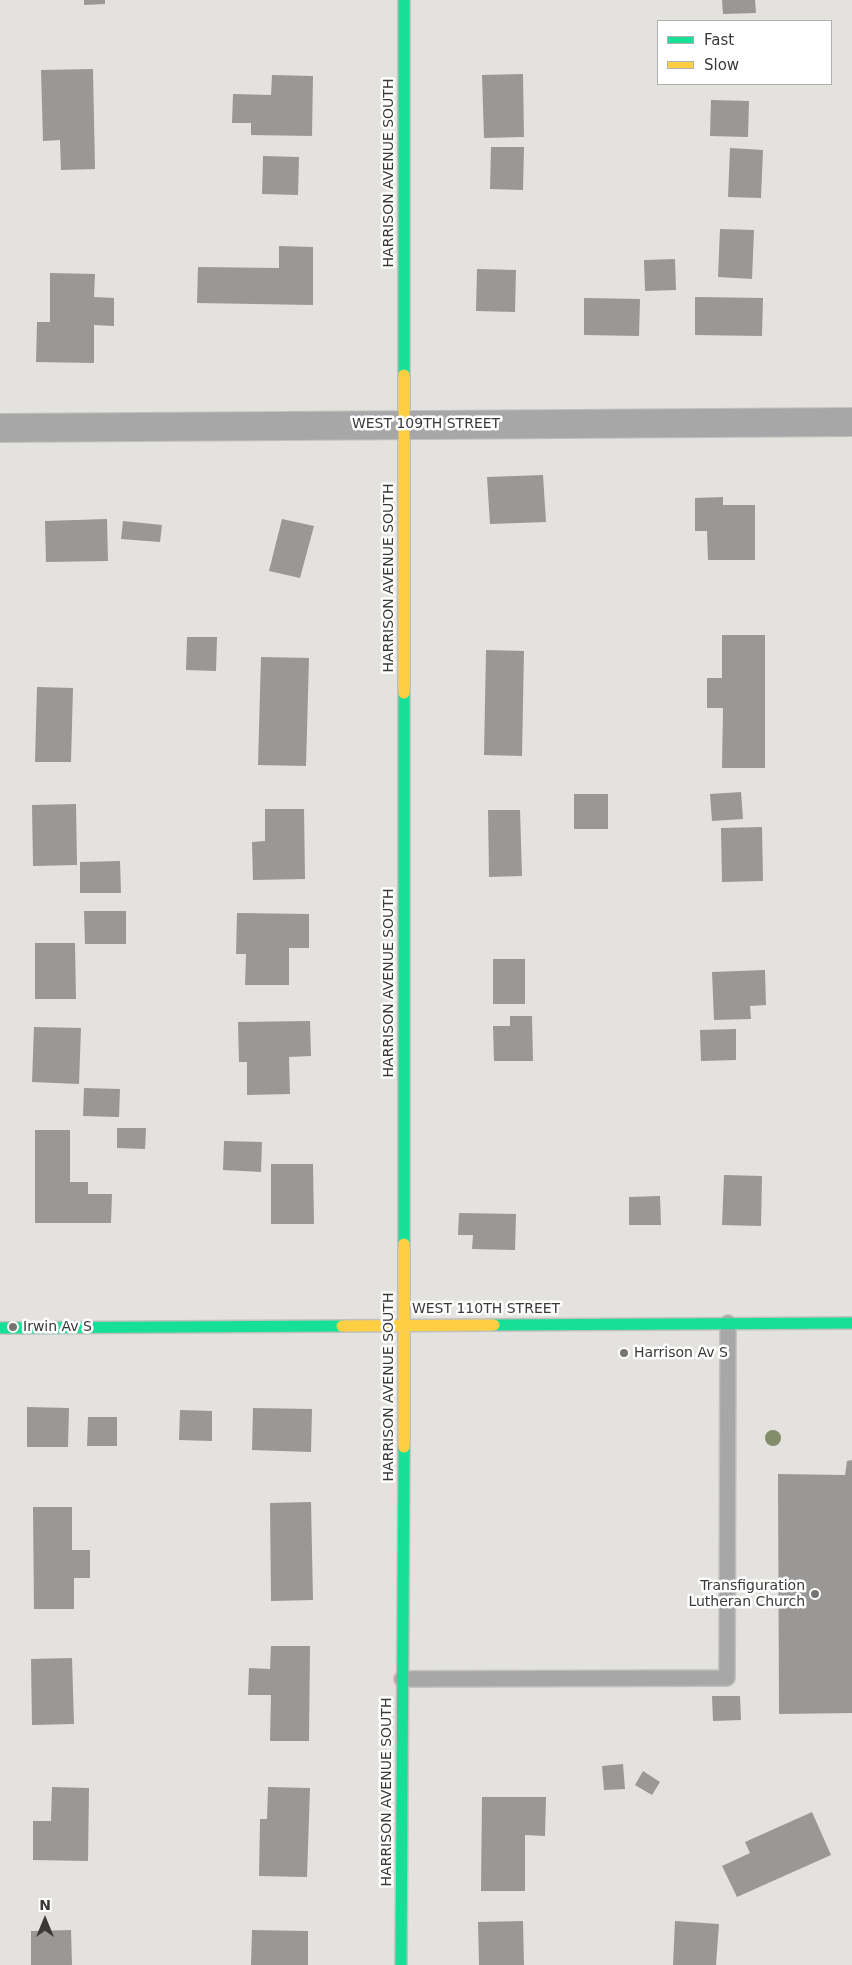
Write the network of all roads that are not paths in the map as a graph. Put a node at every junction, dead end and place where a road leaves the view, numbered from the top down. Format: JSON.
{"nodes":[{"id":1,"x":404,"y":0,"type":"edge"},
{"id":2,"x":852,"y":422,"type":"edge"},
{"id":3,"x":404,"y":424,"type":"junction"},
{"id":4,"x":0,"y":428,"type":"edge"},
{"id":5,"x":728,"y":1323,"type":"junction"},
{"id":6,"x":852,"y":1323,"type":"edge"},
{"id":7,"x":404,"y":1325,"type":"junction"},
{"id":8,"x":0,"y":1328,"type":"edge"},
{"id":9,"x":402,"y":1679,"type":"junction"},
{"id":10,"x":401,"y":1965,"type":"edge"}],
"edges":[{"from":1,"to":3,"type":"street","name":"HARRISON AVENUE SOUTH"},
{"from":2,"to":3,"type":"street","name":"WEST 109TH STREET"},
{"from":3,"to":4,"type":"street","name":"WEST 109TH STREET"},
{"from":3,"to":7,"type":"street","name":"HARRISON AVENUE SOUTH"},
{"from":5,"to":6,"type":"street","name":"WEST 110TH STREET"},
{"from":5,"to":7,"type":"street","name":"WEST 110TH STREET"},
{"from":5,"to":9,"type":"lane"},
{"from":7,"to":8,"type":"street","name":"WEST 110TH STREET"},
{"from":7,"to":9,"type":"street","name":"HARRISON AVENUE SOUTH"},
{"from":9,"to":10,"type":"street","name":"HARRISON AVENUE SOUTH"}]}
